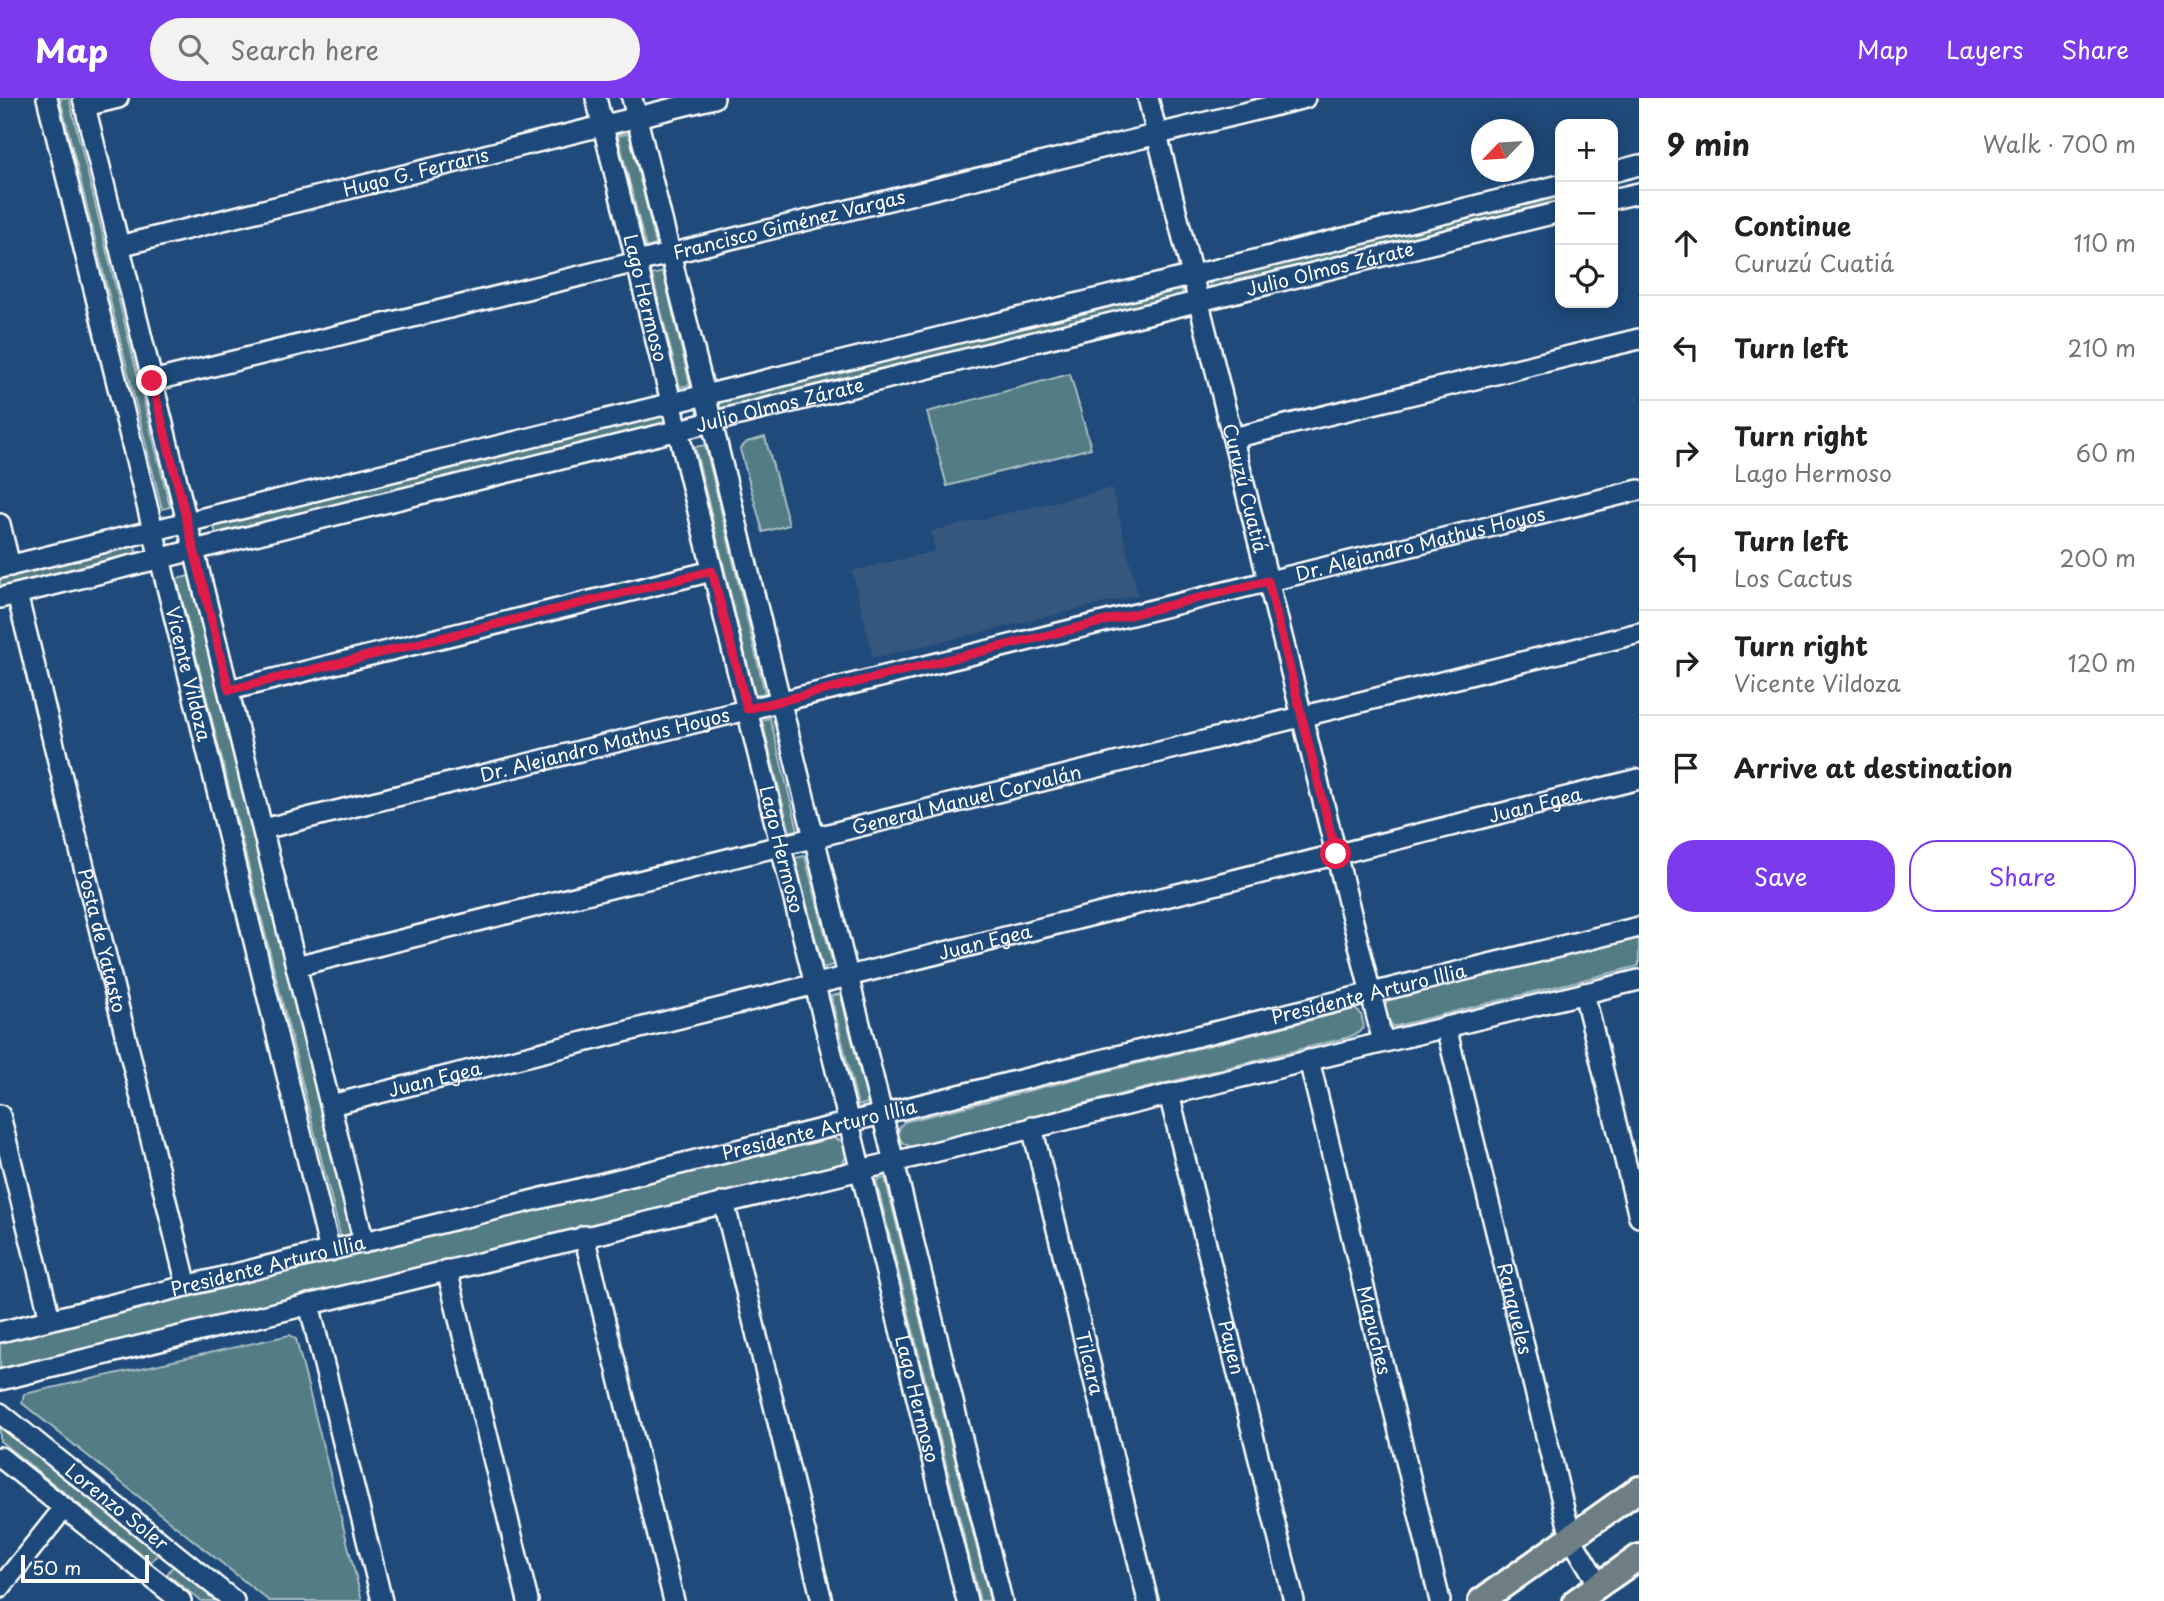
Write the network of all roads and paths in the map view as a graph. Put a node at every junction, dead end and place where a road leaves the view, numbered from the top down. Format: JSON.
{"nodes":[{"id":1,"x":47,"y":98,"type":"edge"},
{"id":2,"x":118,"y":98,"type":"edge"},
{"id":3,"x":596,"y":98,"type":"edge"},
{"id":4,"x":714,"y":98,"type":"edge"},
{"id":5,"x":1148,"y":98,"type":"edge"},
{"id":6,"x":1305,"y":98,"type":"edge"},
{"id":7,"x":84,"y":102,"type":"edge"},
{"id":8,"x":634,"y":108,"type":"edge"},
{"id":9,"x":603,"y":126,"type":"junction"},
{"id":10,"x":1157,"y":134,"type":"junction"},
{"id":11,"x":1639,"y":166,"type":"edge"},
{"id":12,"x":1618,"y":171,"type":"edge"},
{"id":13,"x":1555,"y":186,"type":"edge"},
{"id":14,"x":1639,"y":193,"type":"edge"},
{"id":15,"x":1618,"y":198,"type":"edge"},
{"id":16,"x":1555,"y":213,"type":"edge"},
{"id":17,"x":119,"y":246,"type":"junction"},
{"id":18,"x":670,"y":254,"type":"junction"},
{"id":19,"x":636,"y":262,"type":"junction"},
{"id":20,"x":1192,"y":275,"type":"junction"},
{"id":21,"x":1199,"y":302,"type":"junction"},
{"id":22,"x":1639,"y":339,"type":"edge"},
{"id":23,"x":152,"y":381,"type":"junction"},
{"id":24,"x":704,"y":395,"type":"junction"},
{"id":25,"x":671,"y":403,"type":"junction"},
{"id":26,"x":711,"y":422,"type":"junction"},
{"id":27,"x":677,"y":430,"type":"junction"},
{"id":28,"x":1233,"y":438,"type":"junction"},
{"id":29,"x":1639,"y":490,"type":"edge"},
{"id":30,"x":187,"y":522,"type":"junction"},
{"id":31,"x":0,"y":524,"type":"edge"},
{"id":32,"x":153,"y":531,"type":"junction"},
{"id":33,"x":194,"y":550,"type":"junction"},
{"id":34,"x":159,"y":558,"type":"junction"},
{"id":35,"x":5,"y":567,"type":"edge"},
{"id":36,"x":712,"y":571,"type":"junction"},
{"id":37,"x":1268,"y":581,"type":"junction"},
{"id":38,"x":8,"y":596,"type":"edge"},
{"id":39,"x":1639,"y":633,"type":"edge"},
{"id":40,"x":229,"y":690,"type":"junction"},
{"id":41,"x":779,"y":701,"type":"junction"},
{"id":42,"x":747,"y":709,"type":"junction"},
{"id":43,"x":1302,"y":717,"type":"junction"},
{"id":44,"x":1639,"y":779,"type":"edge"},
{"id":45,"x":262,"y":829,"type":"junction"},
{"id":46,"x":813,"y":837,"type":"junction"},
{"id":47,"x":780,"y":846,"type":"junction"},
{"id":48,"x":1336,"y":854,"type":"junction"},
{"id":49,"x":1639,"y":927,"type":"edge"},
{"id":50,"x":296,"y":966,"type":"junction"},
{"id":51,"x":847,"y":976,"type":"junction"},
{"id":52,"x":1639,"y":980,"type":"edge"},
{"id":53,"x":815,"y":985,"type":"junction"},
{"id":54,"x":1371,"y":993,"type":"junction"},
{"id":55,"x":1584,"y":993,"type":"junction"},
{"id":56,"x":1446,"y":1027,"type":"junction"},
{"id":57,"x":1383,"y":1042,"type":"junction"},
{"id":58,"x":1309,"y":1060,"type":"junction"},
{"id":59,"x":1170,"y":1094,"type":"junction"},
{"id":60,"x":331,"y":1105,"type":"junction"},
{"id":61,"x":882,"y":1114,"type":"junction"},
{"id":62,"x":0,"y":1115,"type":"edge"},
{"id":63,"x":849,"y":1123,"type":"junction"},
{"id":64,"x":1032,"y":1127,"type":"junction"},
{"id":65,"x":894,"y":1161,"type":"junction"},
{"id":66,"x":860,"y":1169,"type":"junction"},
{"id":67,"x":723,"y":1202,"type":"junction"},
{"id":68,"x":1639,"y":1217,"type":"edge"},
{"id":69,"x":584,"y":1236,"type":"junction"},
{"id":70,"x":364,"y":1243,"type":"junction"},
{"id":71,"x":330,"y":1251,"type":"junction"},
{"id":72,"x":447,"y":1270,"type":"junction"},
{"id":73,"x":187,"y":1286,"type":"junction"},
{"id":74,"x":309,"y":1304,"type":"junction"},
{"id":75,"x":50,"y":1319,"type":"junction"},
{"id":76,"x":0,"y":1332,"type":"edge"},
{"id":77,"x":0,"y":1380,"type":"edge"},
{"id":78,"x":0,"y":1413,"type":"edge"},
{"id":79,"x":0,"y":1457,"type":"edge"},
{"id":80,"x":1639,"y":1489,"type":"edge"},
{"id":81,"x":64,"y":1508,"type":"junction"},
{"id":82,"x":1570,"y":1538,"type":"junction"},
{"id":83,"x":171,"y":1550,"type":"junction"},
{"id":84,"x":1639,"y":1557,"type":"edge"},
{"id":85,"x":152,"y":1578,"type":"junction"},
{"id":86,"x":1599,"y":1585,"type":"junction"},
{"id":87,"x":0,"y":1588,"type":"edge"},
{"id":88,"x":181,"y":1601,"type":"edge"},
{"id":89,"x":234,"y":1601,"type":"edge"},
{"id":90,"x":382,"y":1601,"type":"edge"},
{"id":91,"x":528,"y":1601,"type":"edge"},
{"id":92,"x":674,"y":1601,"type":"edge"},
{"id":93,"x":822,"y":1601,"type":"edge"},
{"id":94,"x":967,"y":1601,"type":"edge"},
{"id":95,"x":1002,"y":1601,"type":"edge"},
{"id":96,"x":1148,"y":1601,"type":"edge"},
{"id":97,"x":1294,"y":1601,"type":"edge"},
{"id":98,"x":1440,"y":1601,"type":"edge"},
{"id":99,"x":1481,"y":1601,"type":"edge"},
{"id":100,"x":1576,"y":1601,"type":"edge"}],
"edges":[{"from":1,"to":32,"type":"street","name":"Vicente Vildoza"},
{"from":2,"to":7,"type":"street"},
{"from":3,"to":9,"type":"street","name":"Lago Hermoso"},
{"from":4,"to":8,"type":"street","name":"Hugo G. Ferraris"},
{"from":5,"to":10,"type":"street","name":"Curuzú Cuatiá"},
{"from":6,"to":10,"type":"street","name":"Francisco Giménez Vargas"},
{"from":7,"to":17,"type":"street","name":"Vicente Vildoza"},
{"from":8,"to":9,"type":"street","name":"Hugo G. Ferraris"},
{"from":8,"to":18,"type":"street","name":"Lago Hermoso"},
{"from":9,"to":17,"type":"street","name":"Hugo G. Ferraris"},
{"from":9,"to":19,"type":"street","name":"Lago Hermoso"},
{"from":10,"to":18,"type":"street","name":"Francisco Giménez Vargas"},
{"from":10,"to":20,"type":"street","name":"Curuzú Cuatiá"},
{"from":11,"to":12,"type":"street"},
{"from":13,"to":20,"type":"street","name":"Julio Olmos Zárate"},
{"from":14,"to":15,"type":"street"},
{"from":16,"to":21,"type":"street","name":"Julio Olmos Zárate"},
{"from":17,"to":23,"type":"street","name":"Vicente Vildoza"},
{"from":18,"to":19,"type":"street","name":"Francisco Giménez Vargas"},
{"from":18,"to":24,"type":"street","name":"Lago Hermoso"},
{"from":19,"to":23,"type":"street","name":"Francisco Giménez Vargas"},
{"from":19,"to":25,"type":"street","name":"Lago Hermoso"},
{"from":20,"to":21,"type":"street","name":"Curuzú Cuatiá"},
{"from":20,"to":24,"type":"street","name":"Julio Olmos Zárate"},
{"from":21,"to":26,"type":"street","name":"Julio Olmos Zárate"},
{"from":21,"to":28,"type":"street","name":"Curuzú Cuatiá"},
{"from":22,"to":28,"type":"street"},
{"from":23,"to":30,"type":"street","name":"Vicente Vildoza"},
{"from":24,"to":25,"type":"street","name":"Julio Olmos Zárate"},
{"from":24,"to":26,"type":"street","name":"Lago Hermoso"},
{"from":25,"to":27,"type":"street","name":"Lago Hermoso"},
{"from":25,"to":30,"type":"street","name":"Julio Olmos Zárate"},
{"from":26,"to":27,"type":"street","name":"Julio Olmos Zárate"},
{"from":26,"to":41,"type":"street","name":"Lago Hermoso"},
{"from":27,"to":33,"type":"street","name":"Julio Olmos Zárate"},
{"from":27,"to":36,"type":"street","name":"Lago Hermoso"},
{"from":28,"to":37,"type":"street","name":"Curuzú Cuatiá"},
{"from":29,"to":37,"type":"street","name":"Dr. Alejandro Mathus Hoyos"},
{"from":30,"to":32,"type":"street","name":"Julio Olmos Zárate"},
{"from":30,"to":33,"type":"street","name":"Vicente Vildoza"},
{"from":31,"to":35,"type":"street"},
{"from":32,"to":34,"type":"street","name":"Vicente Vildoza"},
{"from":32,"to":35,"type":"street","name":"Julio Olmos Zárate"},
{"from":33,"to":34,"type":"street","name":"Julio Olmos Zárate"},
{"from":33,"to":40,"type":"street","name":"Vicente Vildoza"},
{"from":34,"to":38,"type":"street","name":"Julio Olmos Zárate"},
{"from":34,"to":71,"type":"street","name":"Vicente Vildoza"},
{"from":36,"to":40,"type":"street"},
{"from":36,"to":42,"type":"street","name":"Lago Hermoso"},
{"from":37,"to":41,"type":"street","name":"Dr. Alejandro Mathus Hoyos"},
{"from":37,"to":43,"type":"street","name":"Curuzú Cuatiá"},
{"from":38,"to":73,"type":"street","name":"Posta de Yatasto"},
{"from":39,"to":43,"type":"street","name":"General Manuel Corvalán"},
{"from":40,"to":45,"type":"street","name":"Vicente Vildoza"},
{"from":41,"to":42,"type":"street","name":"Dr. Alejandro Mathus Hoyos"},
{"from":41,"to":46,"type":"street","name":"Lago Hermoso"},
{"from":42,"to":45,"type":"street","name":"Dr. Alejandro Mathus Hoyos"},
{"from":42,"to":47,"type":"street","name":"Lago Hermoso"},
{"from":43,"to":46,"type":"street","name":"General Manuel Corvalán"},
{"from":43,"to":48,"type":"street","name":"Curuzú Cuatiá"},
{"from":44,"to":48,"type":"street","name":"Juan Egea"},
{"from":45,"to":50,"type":"street","name":"Vicente Vildoza"},
{"from":46,"to":47,"type":"street","name":"General Manuel Corvalán"},
{"from":46,"to":51,"type":"street","name":"Lago Hermoso"},
{"from":47,"to":50,"type":"street","name":"General Manuel Corvalán"},
{"from":47,"to":53,"type":"street","name":"Lago Hermoso"},
{"from":48,"to":51,"type":"street","name":"Juan Egea"},
{"from":48,"to":54,"type":"street","name":"Curuzú Cuatiá"},
{"from":49,"to":54,"type":"street","name":"Presidente Arturo Illia"},
{"from":50,"to":60,"type":"street","name":"Vicente Vildoza"},
{"from":51,"to":53,"type":"street","name":"Juan Egea"},
{"from":51,"to":61,"type":"street","name":"Lago Hermoso"},
{"from":52,"to":55,"type":"street"},
{"from":53,"to":60,"type":"street","name":"Juan Egea"},
{"from":53,"to":63,"type":"street","name":"Lago Hermoso"},
{"from":54,"to":57,"type":"street","name":"Curuzú Cuatiá"},
{"from":54,"to":61,"type":"street","name":"Presidente Arturo Illia"},
{"from":55,"to":56,"type":"street"},
{"from":55,"to":68,"type":"street"},
{"from":56,"to":57,"type":"street"},
{"from":56,"to":82,"type":"street","name":"Ranqueles"},
{"from":57,"to":58,"type":"street"},
{"from":58,"to":59,"type":"street"},
{"from":58,"to":98,"type":"street","name":"Mapuches"},
{"from":59,"to":64,"type":"street"},
{"from":59,"to":97,"type":"street","name":"Payen"},
{"from":60,"to":70,"type":"street","name":"Vicente Vildoza"},
{"from":61,"to":63,"type":"street","name":"Presidente Arturo Illia"},
{"from":61,"to":65,"type":"street","name":"Lago Hermoso"},
{"from":62,"to":75,"type":"street"},
{"from":63,"to":66,"type":"street","name":"Lago Hermoso"},
{"from":63,"to":70,"type":"street","name":"Presidente Arturo Illia"},
{"from":64,"to":65,"type":"street"},
{"from":64,"to":96,"type":"street","name":"Tilcara"},
{"from":65,"to":66,"type":"street"},
{"from":65,"to":95,"type":"street","name":"Lago Hermoso"},
{"from":66,"to":67,"type":"street"},
{"from":66,"to":94,"type":"street","name":"Lago Hermoso"},
{"from":67,"to":69,"type":"street"},
{"from":67,"to":93,"type":"street"},
{"from":69,"to":72,"type":"street"},
{"from":69,"to":92,"type":"street"},
{"from":70,"to":71,"type":"street","name":"Presidente Arturo Illia"},
{"from":71,"to":73,"type":"street","name":"Presidente Arturo Illia"},
{"from":72,"to":74,"type":"street"},
{"from":72,"to":91,"type":"street"},
{"from":73,"to":75,"type":"street","name":"Presidente Arturo Illia"},
{"from":74,"to":77,"type":"street"},
{"from":74,"to":90,"type":"street"},
{"from":75,"to":76,"type":"street","name":"Presidente Arturo Illia"},
{"from":78,"to":83,"type":"street","name":"Lorenzo Soler"},
{"from":79,"to":81,"type":"street","name":"Lorenzo Soler"},
{"from":80,"to":82,"type":"main road"},
{"from":81,"to":85,"type":"street","name":"Lorenzo Soler"},
{"from":81,"to":87,"type":"street"},
{"from":82,"to":86,"type":"street","name":"Ranqueles"},
{"from":82,"to":99,"type":"main road"},
{"from":83,"to":85,"type":"street"},
{"from":83,"to":89,"type":"street","name":"Lorenzo Soler"},
{"from":84,"to":86,"type":"main road"},
{"from":85,"to":88,"type":"street","name":"Lorenzo Soler"},
{"from":86,"to":100,"type":"main road"}]}
